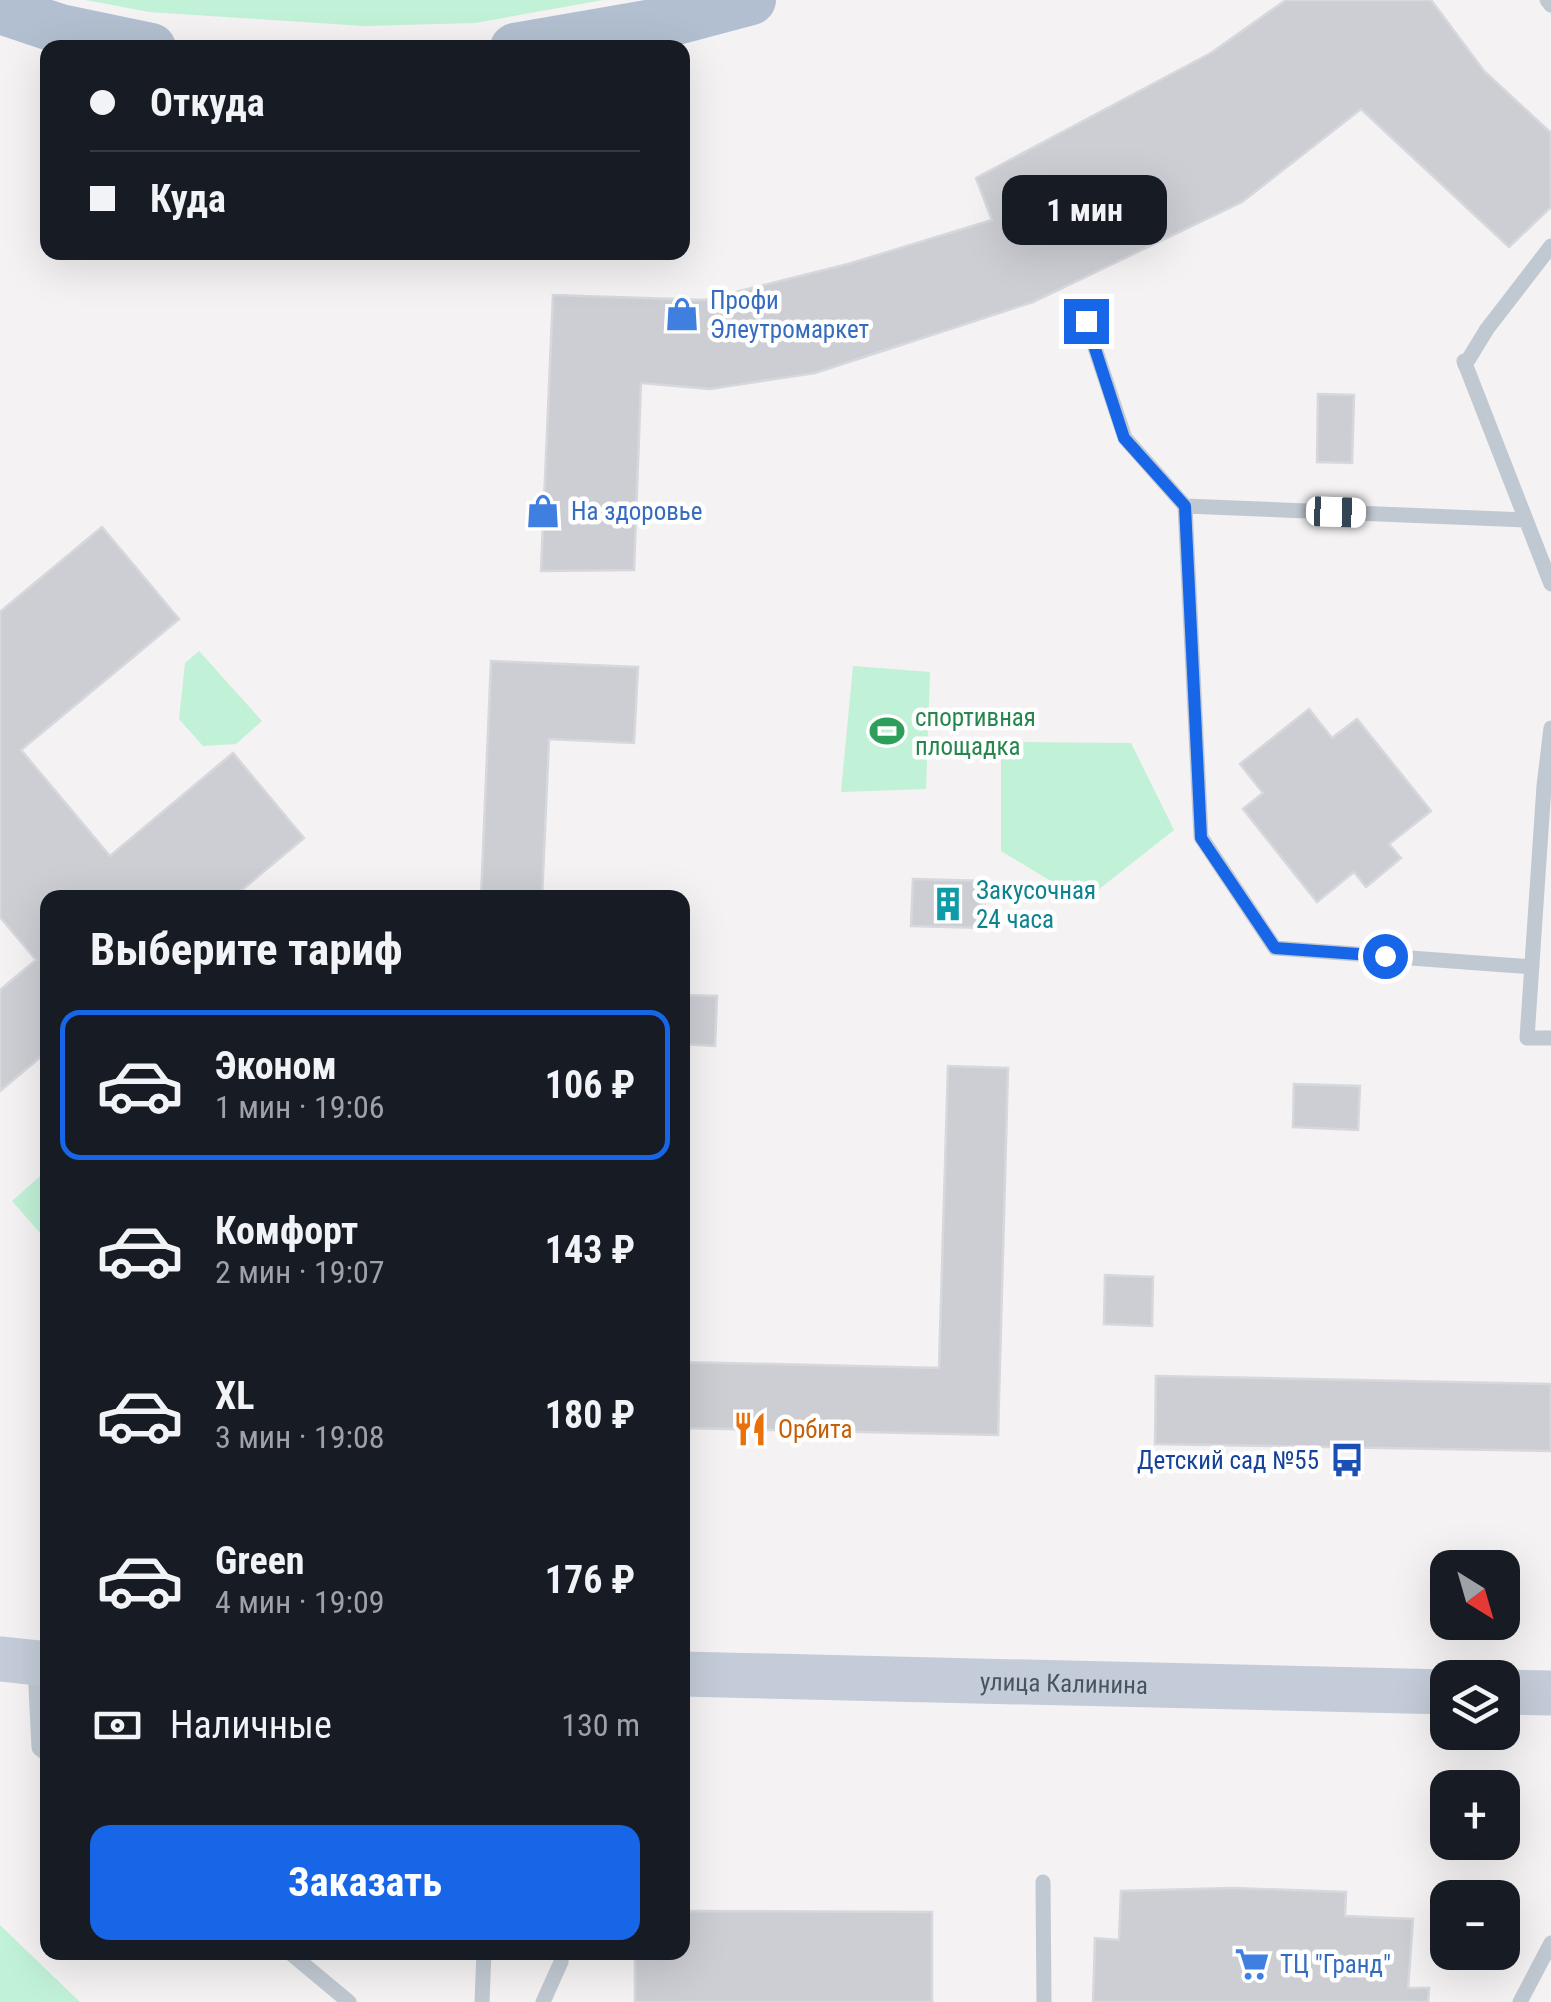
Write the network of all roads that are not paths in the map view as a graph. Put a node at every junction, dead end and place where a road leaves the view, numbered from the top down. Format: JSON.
{"nodes":[{"id":1,"x":751,"y":0,"type":"edge"},
{"id":2,"x":0,"y":10,"type":"edge"},
{"id":3,"x":113,"y":40,"type":"edge"},
{"id":4,"x":561,"y":40,"type":"edge"},
{"id":5,"x":1551,"y":246,"type":"edge"},
{"id":6,"x":1086,"y":321,"type":"dead end"},
{"id":7,"x":1185,"y":506,"type":"junction"},
{"id":8,"x":1526,"y":520,"type":"junction"},
{"id":9,"x":1551,"y":584,"type":"edge"},
{"id":10,"x":1551,"y":728,"type":"edge"},
{"id":11,"x":1532,"y":967,"type":"junction"},
{"id":12,"x":1551,"y":1038,"type":"edge"},
{"id":13,"x":28,"y":1662,"type":"edge"},
{"id":14,"x":690,"y":1674,"type":"edge"},
{"id":15,"x":1430,"y":1692,"type":"edge"},
{"id":16,"x":1520,"y":1692,"type":"edge"},
{"id":17,"x":1551,"y":1693,"type":"edge"},
{"id":18,"x":40,"y":1749,"type":"edge"},
{"id":19,"x":1043,"y":1882,"type":"dead end"},
{"id":20,"x":1551,"y":1944,"type":"edge"},
{"id":21,"x":298,"y":1960,"type":"edge"},
{"id":22,"x":484,"y":1960,"type":"edge"},
{"id":23,"x":562,"y":1960,"type":"edge"},
{"id":24,"x":349,"y":2002,"type":"edge"},
{"id":25,"x":482,"y":2002,"type":"edge"},
{"id":26,"x":544,"y":2002,"type":"edge"},
{"id":27,"x":1044,"y":2002,"type":"edge"},
{"id":28,"x":1520,"y":2002,"type":"edge"}],
"edges":[{"from":1,"to":4,"type":"main road"},
{"from":2,"to":3,"type":"main road"},
{"from":5,"to":8,"type":"lane"},
{"from":6,"to":7,"type":"lane"},
{"from":7,"to":8,"type":"lane"},
{"from":7,"to":11,"type":"lane"},
{"from":8,"to":9,"type":"lane"},
{"from":10,"to":11,"type":"lane"},
{"from":11,"to":12,"type":"lane"},
{"from":13,"to":18,"type":"lane"},
{"from":14,"to":15,"type":"main road","name":"улица Калинина"},
{"from":16,"to":17,"type":"main road"},
{"from":19,"to":27,"type":"lane"},
{"from":20,"to":28,"type":"lane"},
{"from":21,"to":24,"type":"lane"},
{"from":22,"to":25,"type":"lane"},
{"from":23,"to":26,"type":"lane"}]}
